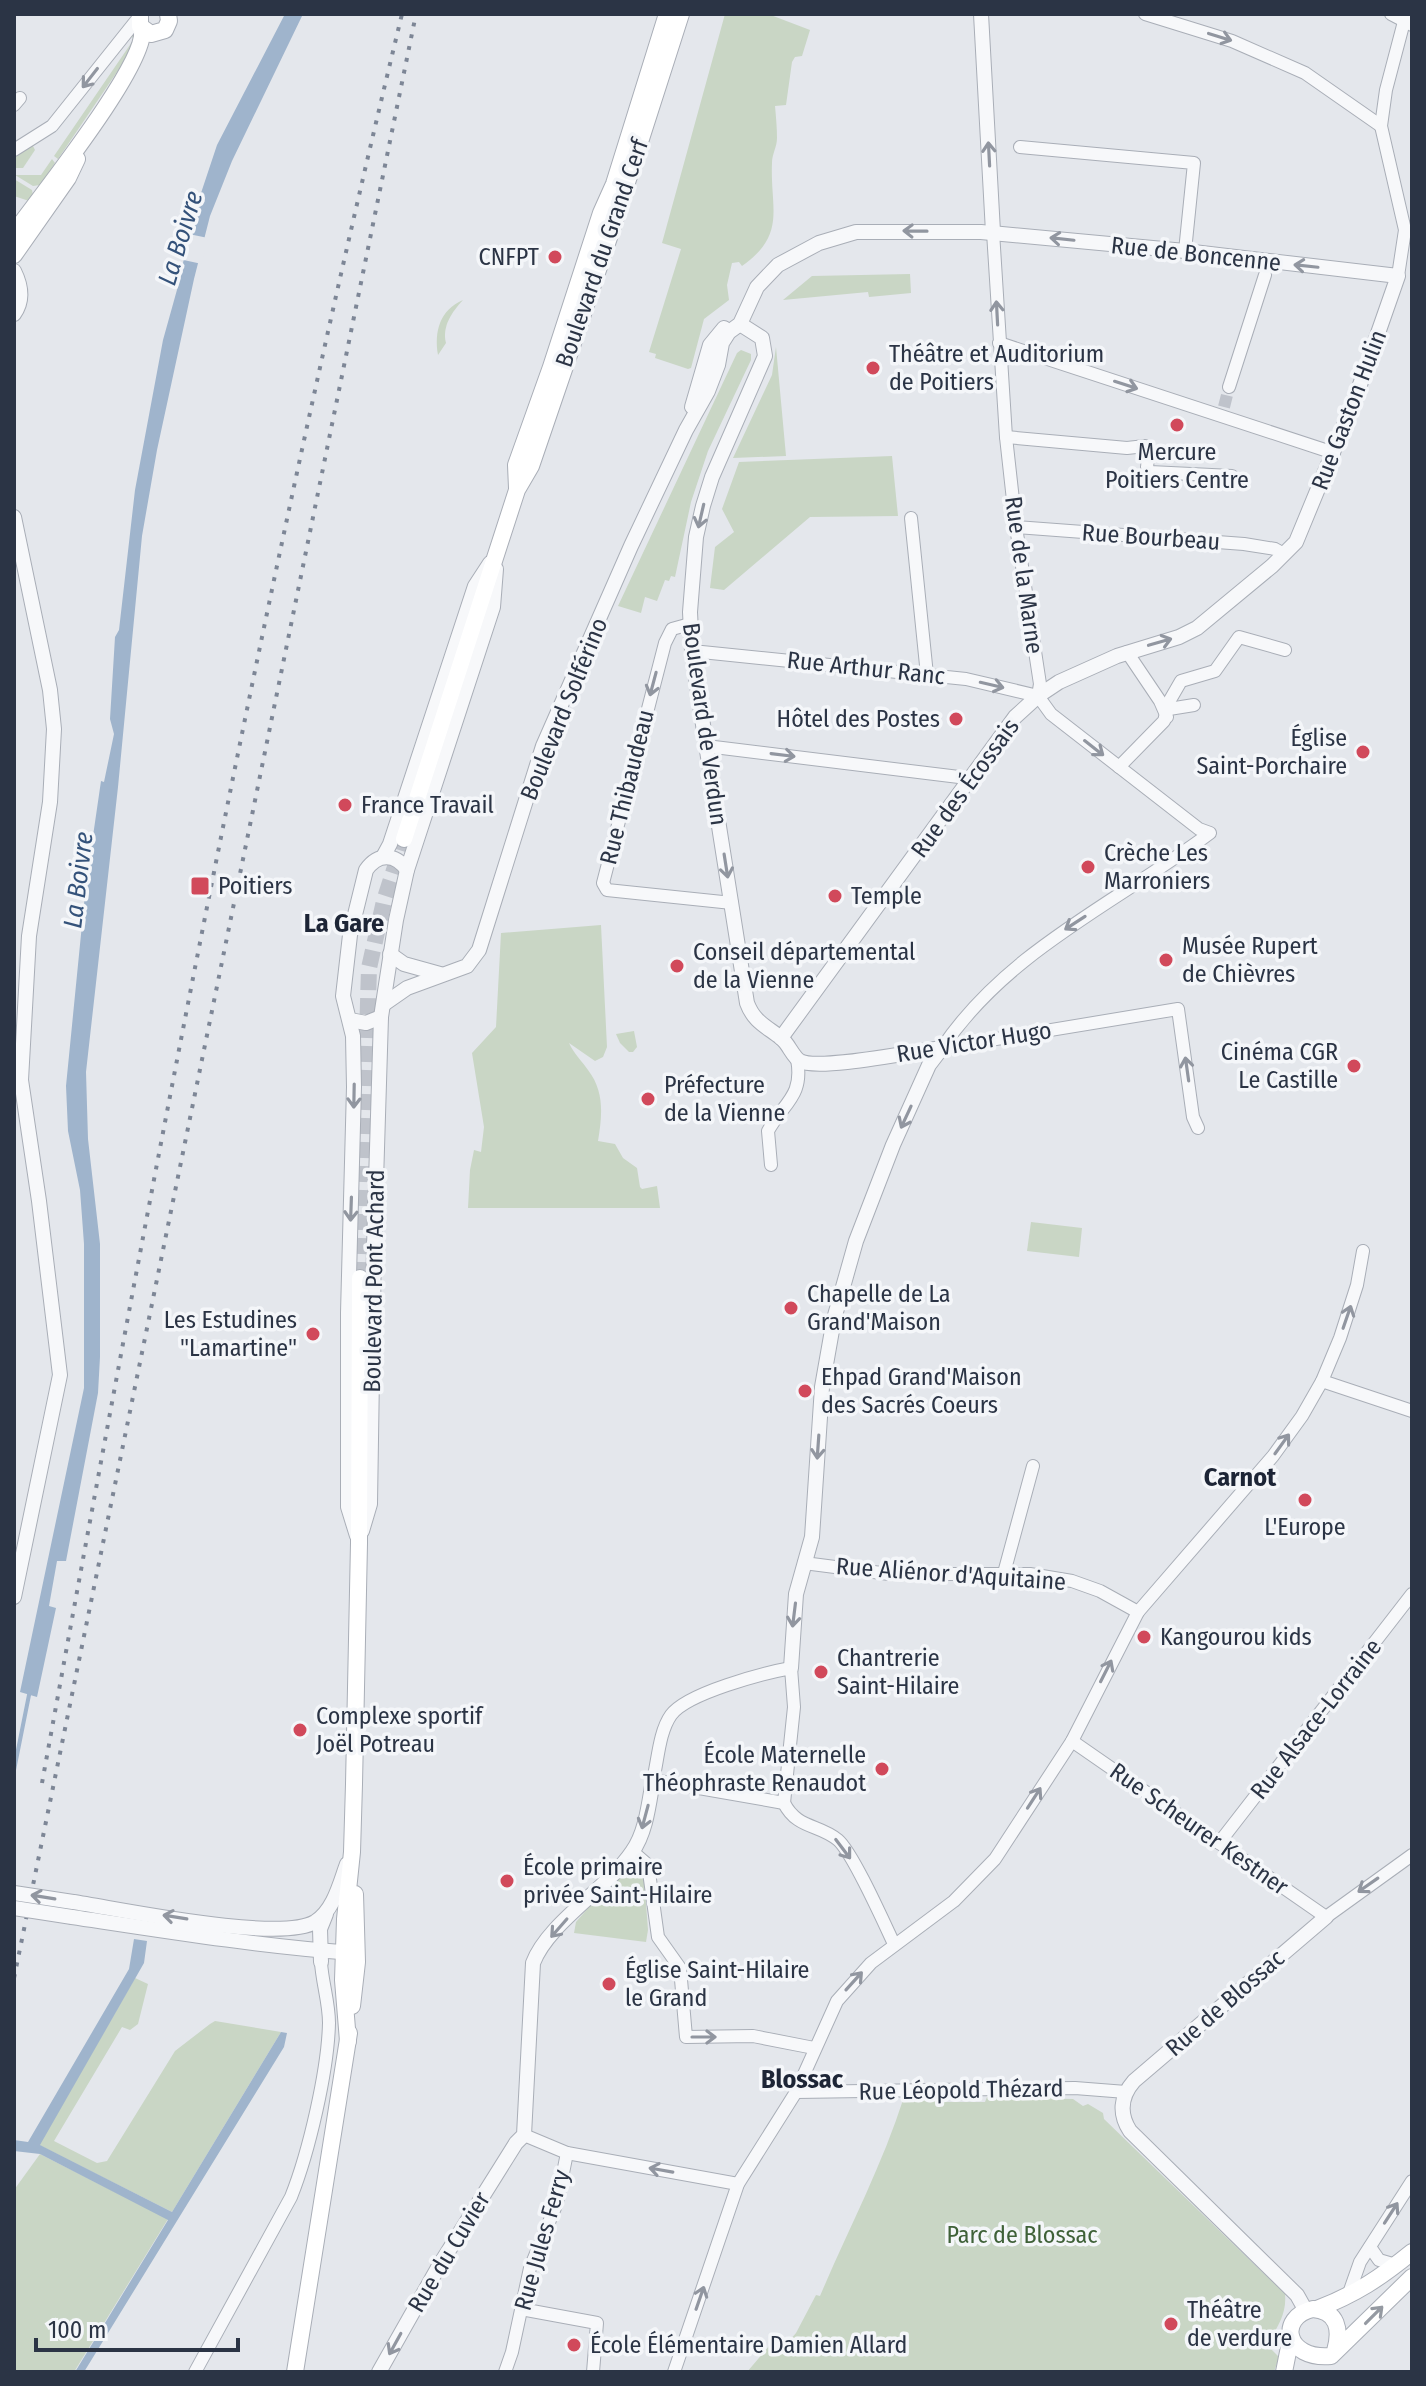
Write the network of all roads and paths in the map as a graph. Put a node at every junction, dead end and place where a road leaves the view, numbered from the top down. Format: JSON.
{"nodes":[{"id":1,"x":667,"y":14,"type":"edge"},
{"id":2,"x":681,"y":14,"type":"edge"},
{"id":3,"x":981,"y":14,"type":"edge"},
{"id":4,"x":1145,"y":14,"type":"edge"},
{"id":5,"x":1391,"y":14,"type":"edge"},
{"id":6,"x":169,"y":15,"type":"edge"},
{"id":7,"x":140,"y":20,"type":"edge"},
{"id":8,"x":1407,"y":20,"type":"edge"},
{"id":9,"x":161,"y":33,"type":"junction"},
{"id":10,"x":130,"y":70,"type":"junction"},
{"id":11,"x":94,"y":125,"type":"junction"},
{"id":12,"x":1381,"y":126,"type":"junction"},
{"id":13,"x":1020,"y":147,"type":"dead end"},
{"id":14,"x":14,"y":150,"type":"edge"},
{"id":15,"x":993,"y":232,"type":"junction"},
{"id":16,"x":14,"y":233,"type":"edge"},
{"id":17,"x":1185,"y":251,"type":"junction"},
{"id":18,"x":14,"y":255,"type":"edge"},
{"id":19,"x":14,"y":271,"type":"edge"},
{"id":20,"x":1265,"y":275,"type":"dead end"},
{"id":21,"x":1398,"y":276,"type":"junction"},
{"id":22,"x":14,"y":314,"type":"edge"},
{"id":23,"x":740,"y":324,"type":"junction"},
{"id":24,"x":999,"y":343,"type":"junction"},
{"id":25,"x":1229,"y":387,"type":"tunnel mouth"},
{"id":26,"x":1006,"y":437,"type":"junction"},
{"id":27,"x":1334,"y":453,"type":"junction"},
{"id":28,"x":1232,"y":476,"type":"dead end"},
{"id":29,"x":517,"y":490,"type":"junction"},
{"id":30,"x":14,"y":517,"type":"edge"},
{"id":31,"x":911,"y":518,"type":"dead end"},
{"id":32,"x":1016,"y":527,"type":"junction"},
{"id":33,"x":1296,"y":542,"type":"joint"},
{"id":34,"x":497,"y":552,"type":"junction"},
{"id":35,"x":1284,"y":554,"type":"junction"},
{"id":36,"x":690,"y":624,"type":"junction"},
{"id":37,"x":1285,"y":650,"type":"dead end"},
{"id":38,"x":692,"y":651,"type":"junction"},
{"id":39,"x":1127,"y":652,"type":"junction"},
{"id":40,"x":927,"y":675,"type":"junction"},
{"id":41,"x":1038,"y":696,"type":"junction"},
{"id":42,"x":1194,"y":705,"type":"dead end"},
{"id":43,"x":1168,"y":713,"type":"junction"},
{"id":44,"x":706,"y":746,"type":"junction"},
{"id":45,"x":1119,"y":767,"type":"junction"},
{"id":46,"x":970,"y":782,"type":"junction"},
{"id":47,"x":404,"y":839,"type":"tunnel mouth"},
{"id":48,"x":383,"y":857,"type":"junction"},
{"id":49,"x":407,"y":870,"type":"junction"},
{"id":50,"x":732,"y":903,"type":"junction"},
{"id":51,"x":390,"y":954,"type":"junction"},
{"id":52,"x":440,"y":974,"type":"junction"},
{"id":53,"x":20,"y":995,"type":"edge"},
{"id":54,"x":382,"y":1011,"type":"junction"},
{"id":55,"x":350,"y":1020,"type":"junction"},
{"id":56,"x":781,"y":1038,"type":"junction"},
{"id":57,"x":942,"y":1048,"type":"junction"},
{"id":58,"x":797,"y":1059,"type":"junction"},
{"id":59,"x":823,"y":1065,"type":"junction"},
{"id":60,"x":799,"y":1079,"type":"junction"},
{"id":61,"x":1198,"y":1128,"type":"dead end"},
{"id":62,"x":771,"y":1165,"type":"dead end"},
{"id":63,"x":1363,"y":1251,"type":"dead end"},
{"id":64,"x":360,"y":1278,"type":"tunnel mouth"},
{"id":65,"x":1322,"y":1381,"type":"junction"},
{"id":66,"x":1412,"y":1411,"type":"edge"},
{"id":67,"x":1033,"y":1466,"type":"dead end"},
{"id":68,"x":359,"y":1543,"type":"junction"},
{"id":69,"x":804,"y":1563,"type":"junction"},
{"id":70,"x":1004,"y":1573,"type":"junction"},
{"id":71,"x":1412,"y":1594,"type":"edge"},
{"id":72,"x":14,"y":1597,"type":"edge"},
{"id":73,"x":1138,"y":1612,"type":"junction"},
{"id":74,"x":791,"y":1668,"type":"junction"},
{"id":75,"x":1072,"y":1741,"type":"junction"},
{"id":76,"x":653,"y":1780,"type":"junction"},
{"id":77,"x":784,"y":1803,"type":"junction"},
{"id":78,"x":1219,"y":1843,"type":"junction"},
{"id":79,"x":352,"y":1852,"type":"junction"},
{"id":80,"x":633,"y":1852,"type":"junction"},
{"id":81,"x":1412,"y":1855,"type":"edge"},
{"id":82,"x":14,"y":1893,"type":"edge"},
{"id":83,"x":330,"y":1907,"type":"junction"},
{"id":84,"x":14,"y":1908,"type":"edge"},
{"id":85,"x":72,"y":1909,"type":"junction"},
{"id":86,"x":1326,"y":1917,"type":"junction"},
{"id":87,"x":252,"y":1929,"type":"junction"},
{"id":88,"x":894,"y":1944,"type":"junction"},
{"id":89,"x":351,"y":1949,"type":"junction"},
{"id":90,"x":318,"y":1952,"type":"junction"},
{"id":91,"x":343,"y":1980,"type":"junction"},
{"id":92,"x":348,"y":2041,"type":"junction"},
{"id":93,"x":814,"y":2048,"type":"junction"},
{"id":94,"x":796,"y":2092,"type":"junction"},
{"id":95,"x":1126,"y":2092,"type":"junction"},
{"id":96,"x":524,"y":2135,"type":"junction"},
{"id":97,"x":567,"y":2153,"type":"junction"},
{"id":98,"x":1412,"y":2181,"type":"edge"},
{"id":99,"x":738,"y":2184,"type":"junction"},
{"id":100,"x":1370,"y":2247,"type":"junction"},
{"id":101,"x":1412,"y":2252,"type":"edge"},
{"id":102,"x":1396,"y":2265,"type":"junction"},
{"id":103,"x":1412,"y":2277,"type":"edge"},
{"id":104,"x":1348,"y":2297,"type":"junction"},
{"id":105,"x":521,"y":2309,"type":"junction"},
{"id":106,"x":1312,"y":2310,"type":"junction"},
{"id":107,"x":1335,"y":2320,"type":"junction"},
{"id":108,"x":1291,"y":2337,"type":"junction"},
{"id":109,"x":1333,"y":2354,"type":"junction"},
{"id":110,"x":195,"y":2372,"type":"edge"},
{"id":111,"x":295,"y":2372,"type":"edge"},
{"id":112,"x":379,"y":2372,"type":"edge"},
{"id":113,"x":505,"y":2372,"type":"edge"},
{"id":114,"x":593,"y":2372,"type":"edge"},
{"id":115,"x":674,"y":2372,"type":"edge"},
{"id":116,"x":1284,"y":2372,"type":"edge"},
{"id":117,"x":1316,"y":2372,"type":"edge"}],
"edges":[{"from":1,"to":29,"type":"main road","name":"Boulevard du Grand Cerf"},
{"from":2,"to":29,"type":"main road","name":"Boulevard du Grand Cerf"},
{"from":15,"to":3,"type":"street","one_way":true},
{"from":4,"to":12,"type":"street","one_way":true},
{"from":5,"to":8,"type":"street"},
{"from":6,"to":9,"type":"main road"},
{"from":7,"to":9,"type":"main road"},
{"from":7,"to":10,"type":"main road"},
{"from":7,"to":14,"type":"street","one_way":true},
{"from":8,"to":12,"type":"street"},
{"from":9,"to":10,"type":"main road"},
{"from":10,"to":11,"type":"main road"},
{"from":11,"to":16,"type":"main road"},
{"from":11,"to":18,"type":"main road"},
{"from":12,"to":21,"type":"street"},
{"from":13,"to":17,"type":"street"},
{"from":17,"to":15,"type":"street","name":"Rue de Boncenne","one_way":true},
{"from":15,"to":23,"type":"street","name":"Boulevard Solférino","one_way":true},
{"from":24,"to":15,"type":"street","name":"Rue de la Marne","one_way":true},
{"from":21,"to":17,"type":"street","name":"Rue de Boncenne","one_way":true},
{"from":19,"to":22,"type":"street"},
{"from":20,"to":25,"type":"street"},
{"from":21,"to":27,"type":"street","name":"Rue Gaston Hulin"},
{"from":23,"to":36,"type":"street","name":"Boulevard de Verdun","one_way":true},
{"from":23,"to":52,"type":"street","name":"Boulevard Solférino"},
{"from":24,"to":26,"type":"street","name":"Rue de la Marne"},
{"from":24,"to":27,"type":"street","one_way":true},
{"from":26,"to":28,"type":"street"},
{"from":26,"to":32,"type":"street","name":"Rue de la Marne"},
{"from":27,"to":33,"type":"street","name":"Rue Gaston Hulin"},
{"from":29,"to":34,"type":"main road","name":"Boulevard du Grand Cerf"},
{"from":30,"to":53,"type":"street"},
{"from":31,"to":40,"type":"street"},
{"from":32,"to":35,"type":"street","name":"Rue Bourbeau"},
{"from":32,"to":41,"type":"street","name":"Rue de la Marne"},
{"from":33,"to":35,"type":"street","name":"Rue des Écossais"},
{"from":34,"to":47,"type":"main road","name":"Boulevard du Grand Cerf"},
{"from":34,"to":48,"type":"street","name":"Boulevard du Grand Cerf"},
{"from":34,"to":49,"type":"street","name":"Boulevard du Grand Cerf"},
{"from":39,"to":35,"type":"street","name":"Rue des Écossais","one_way":true},
{"from":36,"to":38,"type":"street","name":"Boulevard de Verdun"},
{"from":36,"to":50,"type":"street","name":"Rue Thibaudeau","one_way":true},
{"from":37,"to":43,"type":"street"},
{"from":38,"to":40,"type":"street","name":"Rue Arthur Ranc"},
{"from":38,"to":44,"type":"street","name":"Boulevard de Verdun"},
{"from":39,"to":41,"type":"street","name":"Rue des Écossais"},
{"from":39,"to":43,"type":"street"},
{"from":40,"to":41,"type":"street","name":"Rue Arthur Ranc","one_way":true},
{"from":41,"to":45,"type":"street","one_way":true},
{"from":41,"to":46,"type":"street","name":"Rue des Écossais"},
{"from":42,"to":43,"type":"street"},
{"from":43,"to":45,"type":"street"},
{"from":44,"to":46,"type":"street","one_way":true},
{"from":44,"to":50,"type":"street","name":"Boulevard de Verdun","one_way":true},
{"from":45,"to":57,"type":"street","one_way":true},
{"from":46,"to":56,"type":"street","name":"Rue des Écossais"},
{"from":48,"to":49,"type":"street"},
{"from":48,"to":55,"type":"street","name":"Boulevard Pont Achard"},
{"from":49,"to":51,"type":"street","name":"Boulevard du Grand Cerf"},
{"from":50,"to":56,"type":"street","name":"Boulevard de Verdun"},
{"from":51,"to":52,"type":"street"},
{"from":51,"to":54,"type":"street","name":"Boulevard Pont Achard"},
{"from":52,"to":54,"type":"street","name":"Boulevard Solférino"},
{"from":53,"to":72,"type":"street"},
{"from":54,"to":55,"type":"street"},
{"from":54,"to":68,"type":"street","name":"Boulevard Pont Achard"},
{"from":55,"to":68,"type":"street","name":"Boulevard Pont Achard","one_way":true},
{"from":56,"to":58,"type":"street"},
{"from":57,"to":59,"type":"street","name":"Rue Victor Hugo"},
{"from":61,"to":57,"type":"street","name":"Rue Victor Hugo","one_way":true},
{"from":57,"to":69,"type":"street","one_way":true},
{"from":58,"to":59,"type":"street","name":"Rue Victor Hugo"},
{"from":58,"to":60,"type":"street"},
{"from":59,"to":60,"type":"street"},
{"from":60,"to":62,"type":"street"},
{"from":65,"to":63,"type":"street","one_way":true},
{"from":64,"to":68,"type":"main road","name":"Boulevard Pont Achard"},
{"from":65,"to":66,"type":"street"},
{"from":73,"to":65,"type":"street","one_way":true},
{"from":67,"to":70,"type":"street"},
{"from":68,"to":79,"type":"main road","name":"Boulevard Pont Achard"},
{"from":69,"to":70,"type":"street","name":"Rue Aliénor d'Aquitaine"},
{"from":69,"to":74,"type":"street","one_way":true},
{"from":70,"to":73,"type":"street","name":"Rue Aliénor d'Aquitaine"},
{"from":71,"to":78,"type":"street","name":"Rue Alsace-Lorraine"},
{"from":75,"to":73,"type":"street","one_way":true},
{"from":74,"to":76,"type":"street"},
{"from":74,"to":77,"type":"street"},
{"from":75,"to":78,"type":"street","name":"Rue Scheurer Kestner"},
{"from":88,"to":75,"type":"street","one_way":true},
{"from":76,"to":77,"type":"street"},
{"from":76,"to":80,"type":"street","one_way":true},
{"from":77,"to":88,"type":"street","one_way":true},
{"from":78,"to":86,"type":"street","name":"Rue Scheurer Kestner"},
{"from":79,"to":83,"type":"street"},
{"from":79,"to":89,"type":"main road","name":"Boulevard Pont Achard"},
{"from":80,"to":93,"type":"street","one_way":true},
{"from":80,"to":96,"type":"street","one_way":true},
{"from":81,"to":86,"type":"street","one_way":true},
{"from":85,"to":82,"type":"street","one_way":true,"bridge":true},
{"from":83,"to":87,"type":"street"},
{"from":83,"to":90,"type":"street"},
{"from":84,"to":85,"type":"street","bridge":true},
{"from":87,"to":85,"type":"street","one_way":true},
{"from":85,"to":90,"type":"street"},
{"from":86,"to":95,"type":"street","name":"Rue de Blossac"},
{"from":87,"to":90,"type":"street"},
{"from":93,"to":88,"type":"street","one_way":true},
{"from":89,"to":90,"type":"street"},
{"from":89,"to":91,"type":"main road","name":"Boulevard Pont Achard"},
{"from":89,"to":92,"type":"main road","name":"Boulevard Pont Achard"},
{"from":90,"to":91,"type":"street"},
{"from":90,"to":110,"type":"street"},
{"from":91,"to":92,"type":"main road","name":"Boulevard Pont Achard"},
{"from":92,"to":111,"type":"main road","name":"Boulevard Pont Achard"},
{"from":93,"to":94,"type":"street"},
{"from":94,"to":95,"type":"street","name":"Rue Léopold Thézard"},
{"from":94,"to":99,"type":"street"},
{"from":95,"to":106,"type":"street"},
{"from":96,"to":97,"type":"street"},
{"from":96,"to":112,"type":"street","name":"Rue du Cuvier","one_way":true},
{"from":99,"to":97,"type":"street","one_way":true},
{"from":97,"to":105,"type":"street","name":"Rue Jules Ferry"},
{"from":100,"to":98,"type":"street","one_way":true},
{"from":115,"to":99,"type":"street","one_way":true},
{"from":100,"to":102,"type":"street"},
{"from":100,"to":104,"type":"street"},
{"from":101,"to":102,"type":"main road"},
{"from":102,"to":104,"type":"main road"},
{"from":109,"to":103,"type":"main road","one_way":true},
{"from":104,"to":106,"type":"main road"},
{"from":104,"to":107,"type":"main road"},
{"from":105,"to":113,"type":"street","name":"Rue Jules Ferry"},
{"from":105,"to":114,"type":"street"},
{"from":106,"to":107,"type":"main road"},
{"from":106,"to":108,"type":"main road"},
{"from":107,"to":109,"type":"main road"},
{"from":108,"to":109,"type":"main road"},
{"from":108,"to":116,"type":"main road"},
{"from":109,"to":117,"type":"main road"}]}
